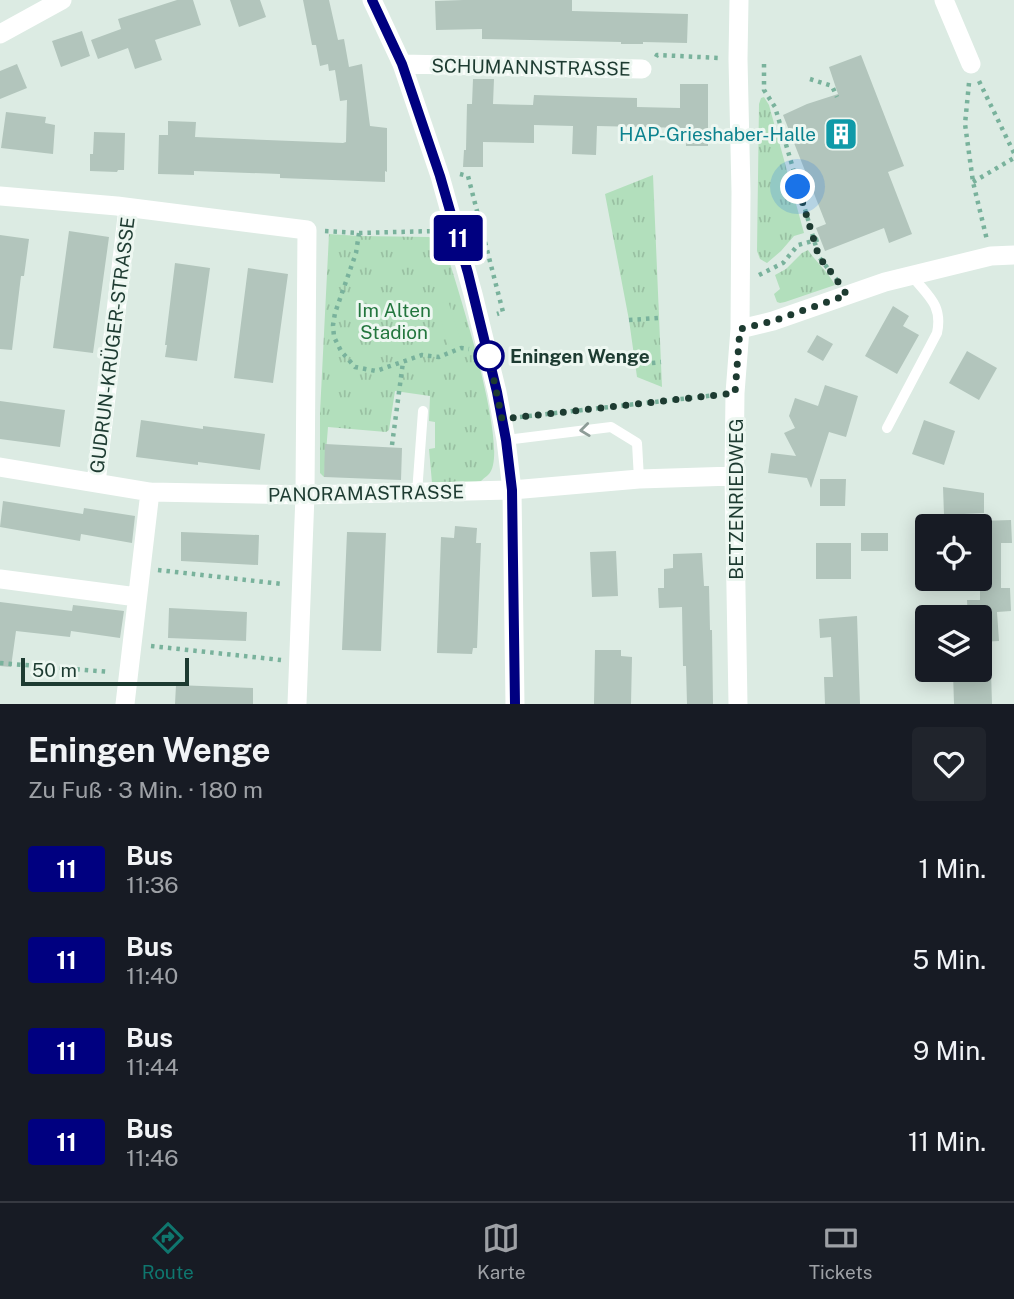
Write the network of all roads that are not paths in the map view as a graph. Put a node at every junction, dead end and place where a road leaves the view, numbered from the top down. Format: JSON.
{"nodes":[{"id":1,"x":62,"y":0,"type":"edge"},
{"id":2,"x":372,"y":0,"type":"edge"},
{"id":3,"x":739,"y":0,"type":"edge"},
{"id":4,"x":944,"y":0,"type":"edge"},
{"id":5,"x":0,"y":34,"type":"edge"},
{"id":6,"x":402,"y":64,"type":"junction"},
{"id":7,"x":971,"y":64,"type":"road end"},
{"id":8,"x":642,"y":69,"type":"road end"},
{"id":9,"x":0,"y":196,"type":"edge"},
{"id":10,"x":128,"y":208,"type":"junction"},
{"id":11,"x":1014,"y":255,"type":"edge"},
{"id":12,"x":912,"y":276,"type":"junction"},
{"id":13,"x":740,"y":329,"type":"junction"},
{"id":14,"x":423,"y":411,"type":"dead end"},
{"id":15,"x":887,"y":428,"type":"dead end"},
{"id":16,"x":506,"y":440,"type":"junction"},
{"id":17,"x":0,"y":467,"type":"edge"},
{"id":18,"x":734,"y":476,"type":"junction"},
{"id":19,"x":639,"y":479,"type":"junction"},
{"id":20,"x":96,"y":483,"type":"junction"},
{"id":21,"x":512,"y":490,"type":"junction"},
{"id":22,"x":150,"y":492,"type":"junction"},
{"id":23,"x":417,"y":494,"type":"junction"},
{"id":24,"x":305,"y":495,"type":"junction"},
{"id":25,"x":0,"y":579,"type":"edge"},
{"id":26,"x":137,"y":597,"type":"junction"},
{"id":27,"x":125,"y":704,"type":"edge"},
{"id":28,"x":297,"y":704,"type":"edge"},
{"id":29,"x":515,"y":704,"type":"edge"},
{"id":30,"x":738,"y":704,"type":"edge"}],
"edges":[{"from":1,"to":5,"type":"street"},
{"from":2,"to":6,"type":"street"},
{"from":3,"to":13,"type":"street","name":"BETZENRIEDWEG"},
{"from":4,"to":7,"type":"street"},
{"from":6,"to":8,"type":"street","name":"SCHUMANNSTRASSE"},
{"from":6,"to":16,"type":"street"},
{"from":9,"to":10,"type":"street"},
{"from":10,"to":20,"type":"street","name":"GUDRUN-KRÜGER-STRASSE"},
{"from":10,"to":24,"type":"street"},
{"from":11,"to":12,"type":"street"},
{"from":12,"to":13,"type":"street"},
{"from":12,"to":15,"type":"lane"},
{"from":13,"to":18,"type":"street","name":"BETZENRIEDWEG"},
{"from":14,"to":23,"type":"lane"},
{"from":19,"to":16,"type":"lane","one_way":true},
{"from":16,"to":21,"type":"street"},
{"from":17,"to":20,"type":"street","name":"PANORAMASTRASSE"},
{"from":18,"to":19,"type":"street","name":"PANORAMASTRASSE"},
{"from":18,"to":30,"type":"street","name":"BETZENRIEDWEG"},
{"from":19,"to":21,"type":"street","name":"PANORAMASTRASSE"},
{"from":20,"to":22,"type":"street","name":"PANORAMASTRASSE"},
{"from":21,"to":23,"type":"street","name":"PANORAMASTRASSE"},
{"from":21,"to":29,"type":"street"},
{"from":22,"to":24,"type":"street","name":"PANORAMASTRASSE"},
{"from":22,"to":26,"type":"street"},
{"from":23,"to":24,"type":"street","name":"PANORAMASTRASSE"},
{"from":24,"to":28,"type":"street"},
{"from":25,"to":26,"type":"street"},
{"from":26,"to":27,"type":"street"}]}
